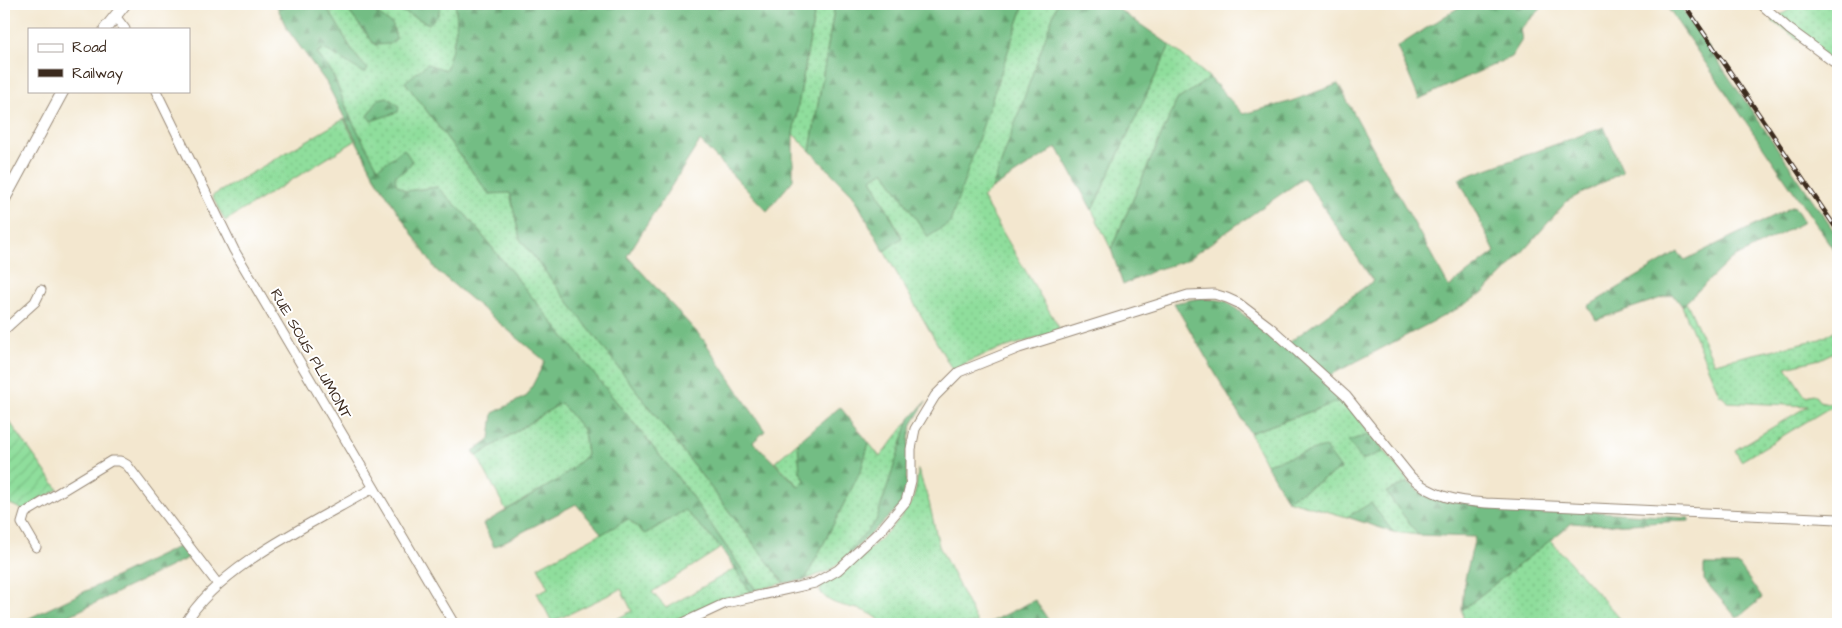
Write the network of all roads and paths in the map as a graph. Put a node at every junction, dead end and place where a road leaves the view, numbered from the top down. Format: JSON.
{"nodes":[{"id":1,"x":125,"y":4,"type":"edge"},
{"id":2,"x":1760,"y":4,"type":"edge"},
{"id":3,"x":115,"y":16,"type":"junction"},
{"id":4,"x":106,"y":28,"type":"edge"},
{"id":5,"x":124,"y":28,"type":"edge"},
{"id":6,"x":1838,"y":65,"type":"edge"},
{"id":7,"x":62,"y":92,"type":"edge"},
{"id":8,"x":156,"y":92,"type":"edge"},
{"id":9,"x":4,"y":200,"type":"edge"},
{"id":10,"x":41,"y":290,"type":"dead end"},
{"id":11,"x":4,"y":330,"type":"edge"},
{"id":12,"x":374,"y":488,"type":"junction"},
{"id":13,"x":1838,"y":519,"type":"edge"},
{"id":14,"x":36,"y":547,"type":"dead end"},
{"id":15,"x":217,"y":584,"type":"junction"},
{"id":16,"x":185,"y":624,"type":"edge"},
{"id":17,"x":454,"y":624,"type":"edge"},
{"id":18,"x":681,"y":624,"type":"edge"}],
"edges":[{"from":1,"to":3,"type":"main road"},
{"from":2,"to":6,"type":"street"},
{"from":3,"to":4,"type":"main road"},
{"from":3,"to":5,"type":"street"},
{"from":7,"to":9,"type":"main road"},
{"from":8,"to":12,"type":"street","name":"RUE SOUS PLUMONT"},
{"from":10,"to":11,"type":"street"},
{"from":12,"to":15,"type":"street"},
{"from":12,"to":17,"type":"street","name":"RUE SOUS PLUMONT"},
{"from":13,"to":18,"type":"street"},
{"from":14,"to":15,"type":"street"},
{"from":15,"to":16,"type":"street"}]}
